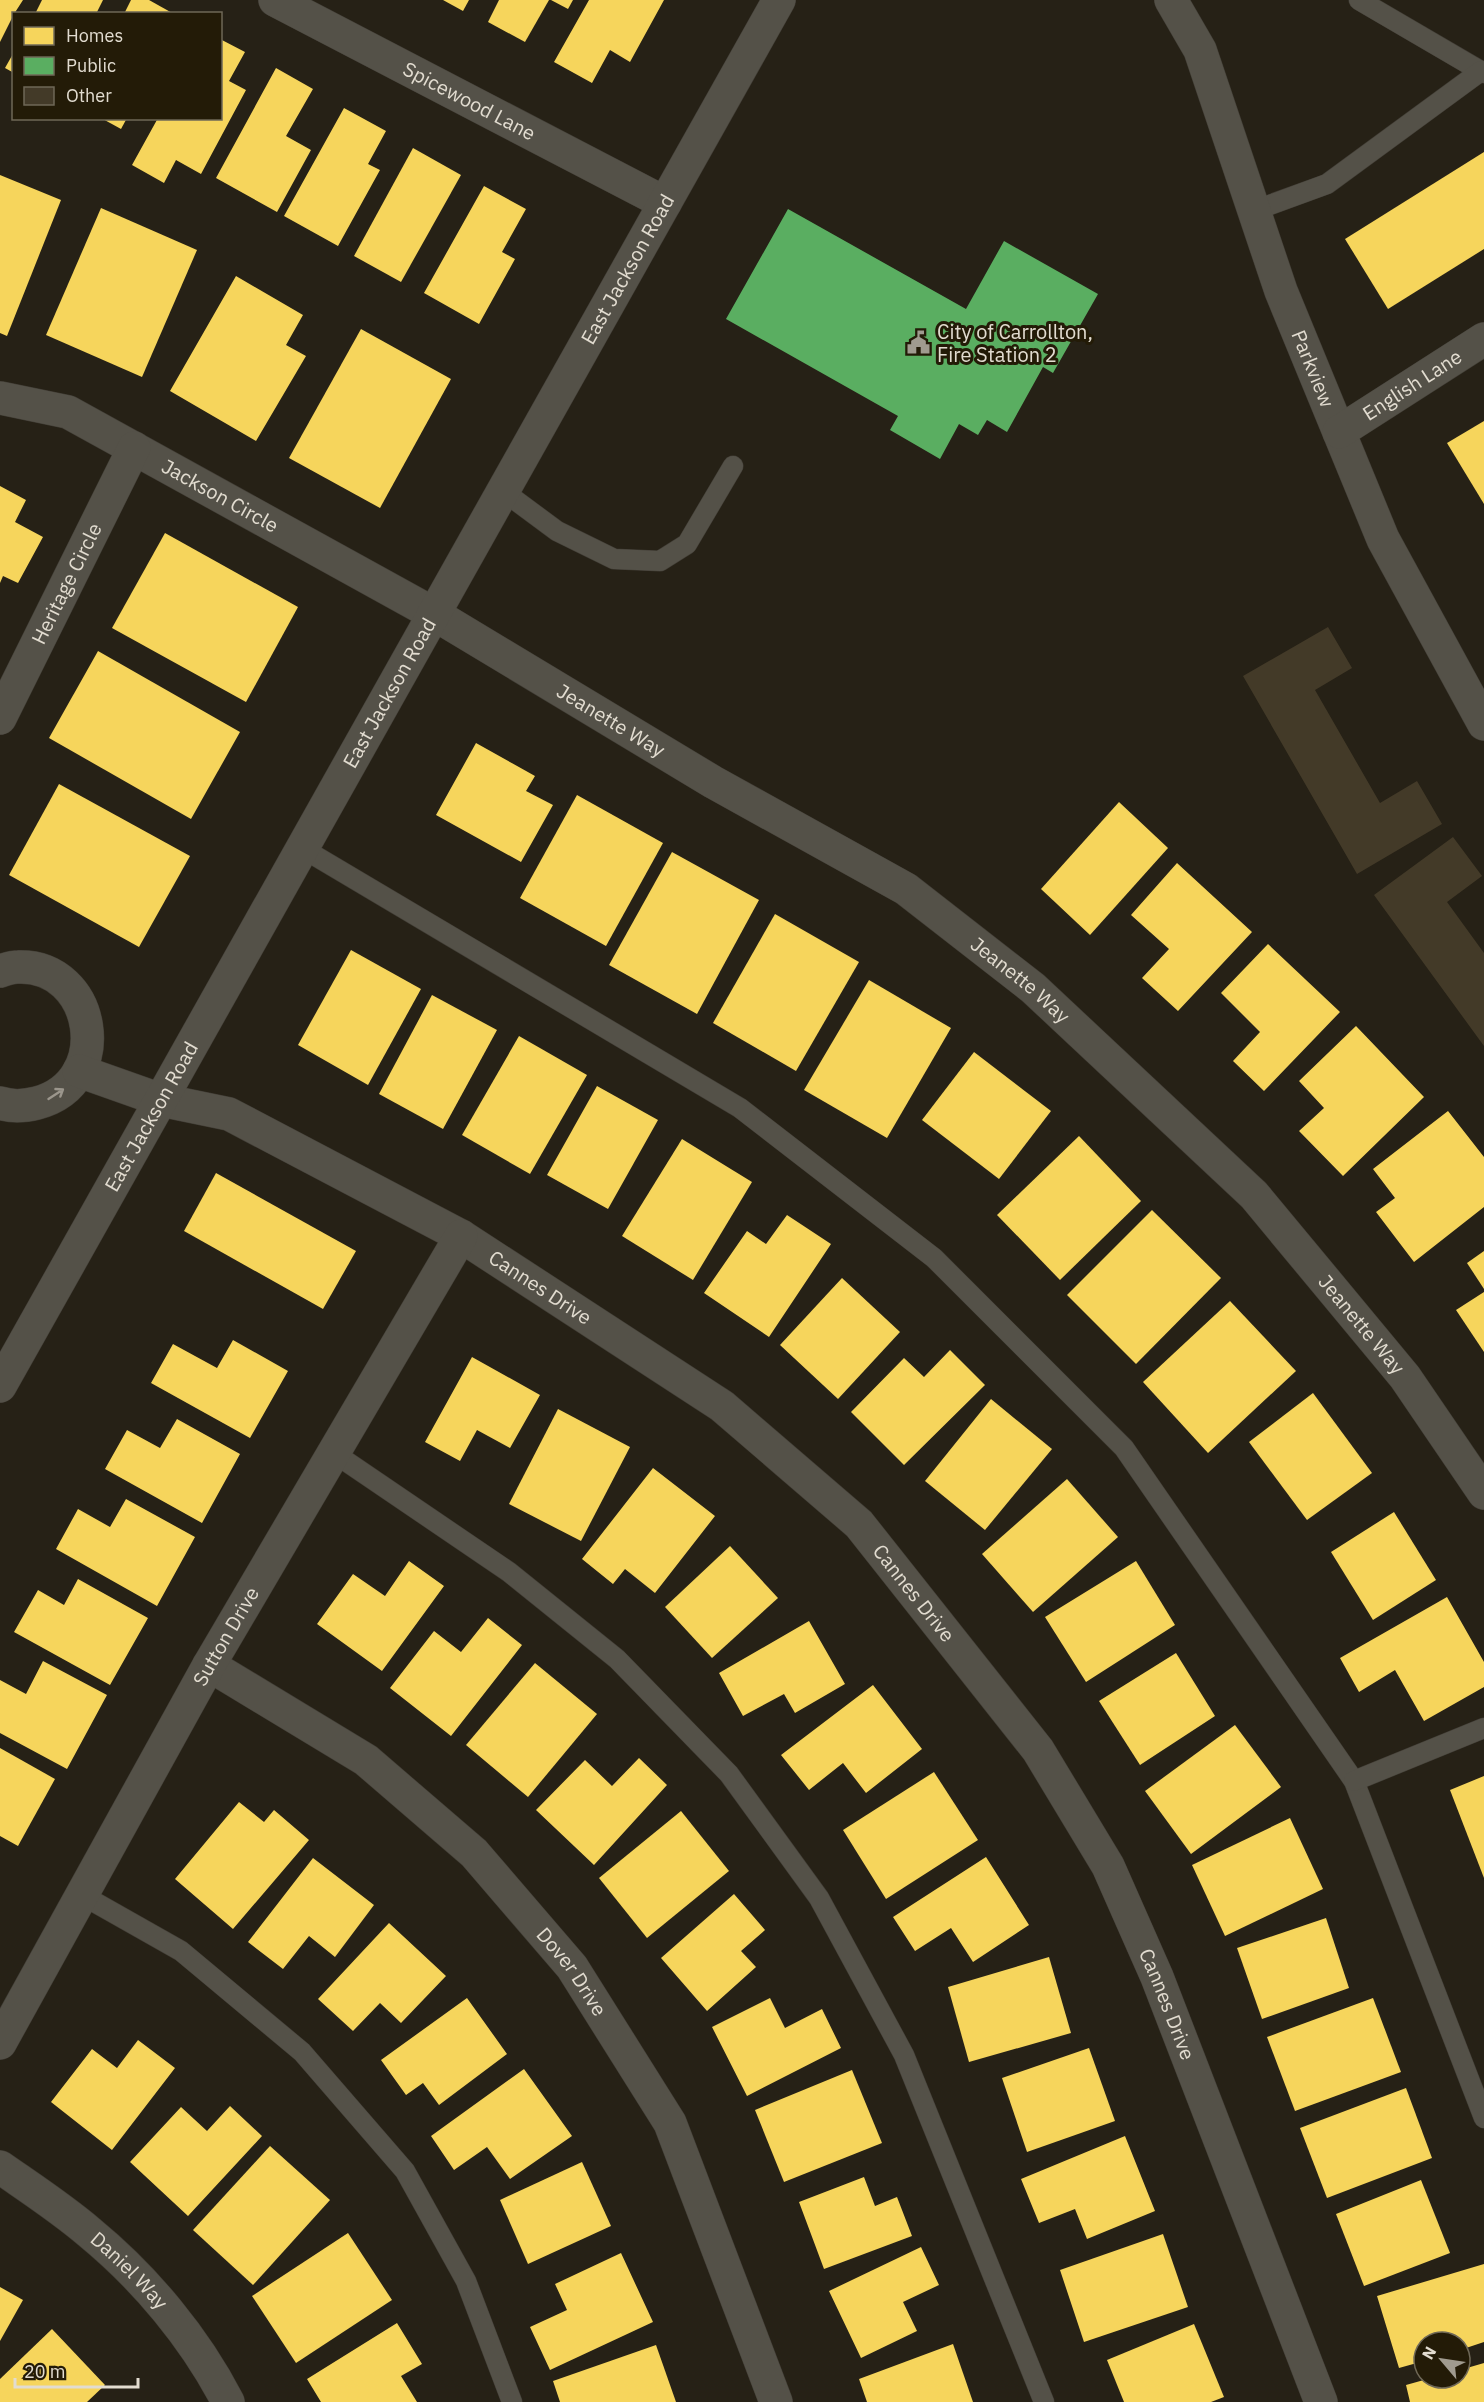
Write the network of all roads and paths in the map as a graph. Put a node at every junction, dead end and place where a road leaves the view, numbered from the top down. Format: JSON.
{"nodes":[{"id":1,"x":275,"y":0,"type":"edge"},
{"id":2,"x":779,"y":0,"type":"edge"},
{"id":3,"x":1171,"y":0,"type":"edge"},
{"id":4,"x":1359,"y":0,"type":"edge"},
{"id":5,"x":1482,"y":72,"type":"edge"},
{"id":6,"x":665,"y":203,"type":"junction"},
{"id":7,"x":1253,"y":211,"type":"junction"},
{"id":8,"x":1484,"y":339,"type":"edge"},
{"id":9,"x":0,"y":398,"type":"edge"},
{"id":10,"x":1339,"y":432,"type":"junction"},
{"id":11,"x":134,"y":448,"type":"junction"},
{"id":12,"x":733,"y":466,"type":"dead end"},
{"id":13,"x":503,"y":491,"type":"junction"},
{"id":14,"x":434,"y":614,"type":"junction"},
{"id":15,"x":1480,"y":706,"type":"edge"},
{"id":16,"x":0,"y":718,"type":"edge"},
{"id":17,"x":302,"y":848,"type":"junction"},
{"id":18,"x":0,"y":970,"type":"edge"},
{"id":19,"x":80,"y":1071,"type":"junction"},
{"id":20,"x":161,"y":1100,"type":"junction"},
{"id":21,"x":0,"y":1103,"type":"edge"},
{"id":22,"x":461,"y":1236,"type":"junction"},
{"id":23,"x":0,"y":1386,"type":"edge"},
{"id":24,"x":334,"y":1453,"type":"junction"},
{"id":25,"x":1484,"y":1493,"type":"edge"},
{"id":26,"x":210,"y":1665,"type":"junction"},
{"id":27,"x":1484,"y":1728,"type":"edge"},
{"id":28,"x":1354,"y":1781,"type":"junction"},
{"id":29,"x":82,"y":1895,"type":"junction"},
{"id":30,"x":0,"y":2043,"type":"edge"},
{"id":31,"x":1484,"y":2118,"type":"edge"},
{"id":32,"x":0,"y":2167,"type":"edge"},
{"id":33,"x":228,"y":2402,"type":"edge"},
{"id":34,"x":512,"y":2402,"type":"edge"},
{"id":35,"x":776,"y":2402,"type":"edge"},
{"id":36,"x":1044,"y":2402,"type":"edge"},
{"id":37,"x":1321,"y":2402,"type":"edge"}],
"edges":[{"from":1,"to":6,"type":"street","name":"Spicewood Lane"},
{"from":2,"to":6,"type":"street","name":"East Jackson Road"},
{"from":3,"to":7,"type":"street","name":"Parkview"},
{"from":4,"to":5,"type":"lane"},
{"from":5,"to":7,"type":"lane"},
{"from":6,"to":13,"type":"street","name":"East Jackson Road"},
{"from":7,"to":10,"type":"street","name":"Parkview"},
{"from":8,"to":10,"type":"street","name":"English Lane"},
{"from":9,"to":11,"type":"street","name":"Jackson Circle"},
{"from":10,"to":15,"type":"street","name":"Parkview"},
{"from":11,"to":14,"type":"street","name":"Jackson Circle"},
{"from":11,"to":16,"type":"street","name":"Heritage Circle"},
{"from":12,"to":13,"type":"lane"},
{"from":13,"to":14,"type":"street","name":"East Jackson Road"},
{"from":14,"to":17,"type":"street","name":"East Jackson Road"},
{"from":14,"to":25,"type":"street","name":"Jeanette Way"},
{"from":17,"to":20,"type":"street","name":"East Jackson Road"},
{"from":17,"to":28,"type":"lane"},
{"from":18,"to":19,"type":"street"},
{"from":19,"to":20,"type":"street"},
{"from":21,"to":19,"type":"street","one_way":true},
{"from":20,"to":22,"type":"street","name":"Cannes Drive"},
{"from":20,"to":23,"type":"street","name":"East Jackson Road"},
{"from":22,"to":24,"type":"street","name":"Sutton Drive"},
{"from":22,"to":37,"type":"street","name":"Cannes Drive"},
{"from":24,"to":26,"type":"street","name":"Sutton Drive"},
{"from":24,"to":36,"type":"lane"},
{"from":26,"to":29,"type":"street","name":"Sutton Drive"},
{"from":26,"to":35,"type":"street","name":"Dover Drive"},
{"from":27,"to":28,"type":"lane"},
{"from":28,"to":31,"type":"lane"},
{"from":29,"to":30,"type":"street","name":"Sutton Drive"},
{"from":29,"to":34,"type":"lane"},
{"from":32,"to":33,"type":"street","name":"Daniel Way"}]}
